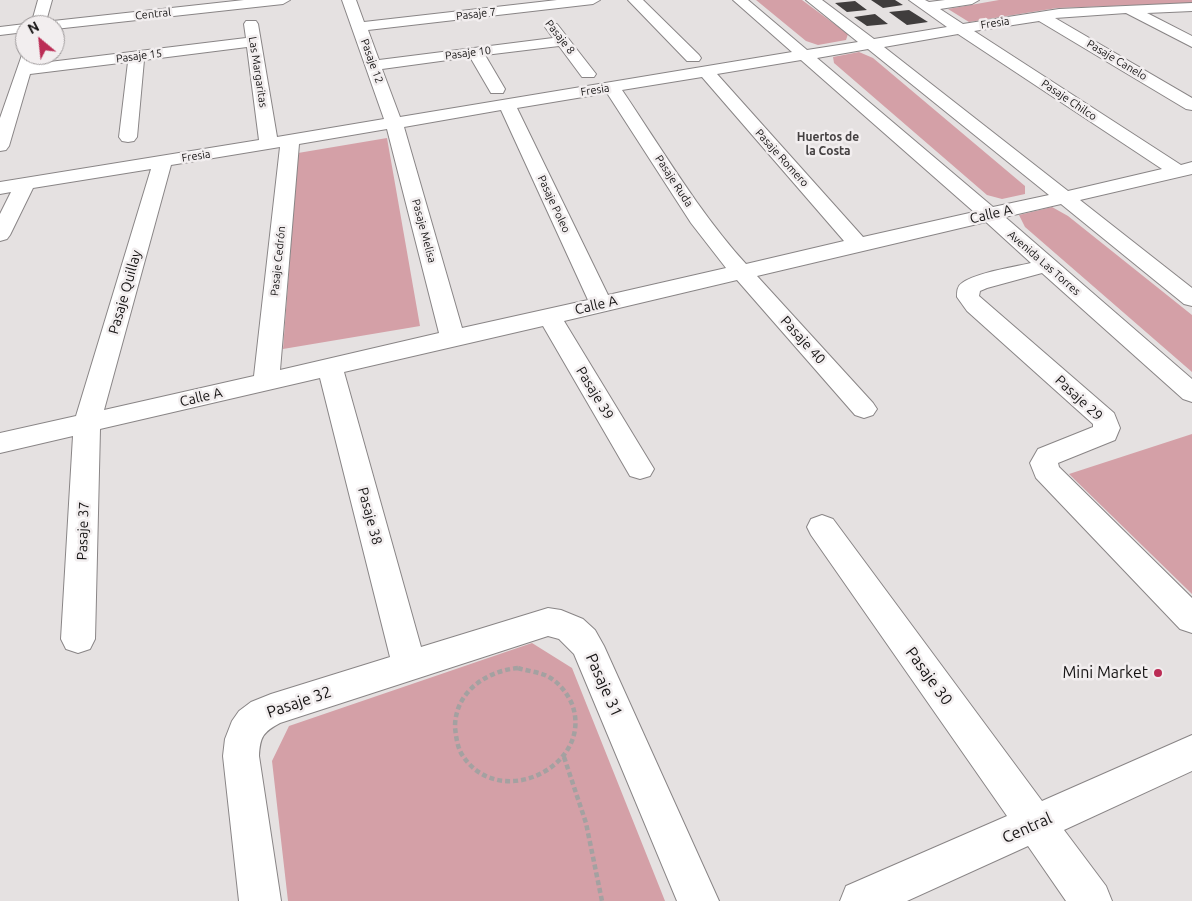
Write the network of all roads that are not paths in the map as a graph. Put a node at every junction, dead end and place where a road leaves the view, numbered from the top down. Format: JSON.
{"nodes":[{"id":1,"x":45,"y":0,"type":"edge"},
{"id":2,"x":142,"y":0,"type":"edge"},
{"id":3,"x":283,"y":0,"type":"edge"},
{"id":4,"x":349,"y":0,"type":"edge"},
{"id":5,"x":593,"y":0,"type":"edge"},
{"id":6,"x":635,"y":0,"type":"edge"},
{"id":7,"x":740,"y":0,"type":"edge"},
{"id":8,"x":813,"y":0,"type":"edge"},
{"id":9,"x":972,"y":0,"type":"edge"},
{"id":10,"x":248,"y":2,"type":"edge"},
{"id":11,"x":534,"y":3,"type":"edge"},
{"id":12,"x":922,"y":3,"type":"edge"},
{"id":13,"x":1192,"y":7,"type":"edge"},
{"id":14,"x":1128,"y":9,"type":"junction"},
{"id":15,"x":41,"y":15,"type":"edge"},
{"id":16,"x":140,"y":16,"type":"junction"},
{"id":17,"x":1041,"y":16,"type":"junction"},
{"id":18,"x":65,"y":24,"type":"edge"},
{"id":19,"x":359,"y":27,"type":"junction"},
{"id":20,"x":15,"y":29,"type":"edge"},
{"id":21,"x":962,"y":29,"type":"junction"},
{"id":22,"x":0,"y":31,"type":"edge"},
{"id":23,"x":563,"y":41,"type":"junction"},
{"id":24,"x":254,"y":42,"type":"junction"},
{"id":25,"x":1192,"y":42,"type":"edge"},
{"id":26,"x":871,"y":44,"type":"junction"},
{"id":27,"x":475,"y":52,"type":"junction"},
{"id":28,"x":805,"y":55,"type":"junction"},
{"id":29,"x":137,"y":56,"type":"junction"},
{"id":30,"x":65,"y":60,"type":"edge"},
{"id":31,"x":25,"y":65,"type":"edge"},
{"id":32,"x":373,"y":65,"type":"junction"},
{"id":33,"x":699,"y":65,"type":"junction"},
{"id":34,"x":588,"y":74,"type":"dead end"},
{"id":35,"x":612,"y":87,"type":"junction"},
{"id":36,"x":502,"y":96,"type":"junction"},
{"id":37,"x":1192,"y":105,"type":"edge"},
{"id":38,"x":394,"y":123,"type":"junction"},
{"id":39,"x":128,"y":137,"type":"dead end"},
{"id":40,"x":279,"y":142,"type":"junction"},
{"id":41,"x":0,"y":146,"type":"edge"},
{"id":42,"x":163,"y":161,"type":"junction"},
{"id":43,"x":1184,"y":170,"type":"edge"},
{"id":44,"x":25,"y":184,"type":"junction"},
{"id":45,"x":0,"y":188,"type":"edge"},
{"id":46,"x":1063,"y":198,"type":"junction"},
{"id":47,"x":990,"y":215,"type":"junction"},
{"id":48,"x":0,"y":235,"type":"edge"},
{"id":49,"x":859,"y":245,"type":"junction"},
{"id":50,"x":1047,"y":265,"type":"junction"},
{"id":51,"x":741,"y":272,"type":"junction"},
{"id":52,"x":1192,"y":299,"type":"edge"},
{"id":53,"x":601,"y":304,"type":"junction"},
{"id":54,"x":550,"y":316,"type":"junction"},
{"id":55,"x":453,"y":339,"type":"junction"},
{"id":56,"x":330,"y":367,"type":"junction"},
{"id":57,"x":266,"y":382,"type":"junction"},
{"id":58,"x":1192,"y":393,"type":"edge"},
{"id":59,"x":864,"y":409,"type":"dead end"},
{"id":60,"x":87,"y":423,"type":"junction"},
{"id":61,"x":0,"y":443,"type":"edge"},
{"id":62,"x":640,"y":469,"type":"dead end"},
{"id":63,"x":822,"y":527,"type":"dead end"},
{"id":64,"x":1192,"y":619,"type":"edge"},
{"id":65,"x":78,"y":639,"type":"dead end"},
{"id":66,"x":409,"y":666,"type":"junction"},
{"id":67,"x":1192,"y":753,"type":"edge"},
{"id":68,"x":1035,"y":824,"type":"junction"},
{"id":69,"x":260,"y":901,"type":"edge"},
{"id":70,"x":698,"y":901,"type":"edge"},
{"id":71,"x":861,"y":901,"type":"edge"},
{"id":72,"x":1091,"y":901,"type":"edge"}],
"edges":[{"from":1,"to":15,"type":"street"},
{"from":2,"to":16,"type":"street"},
{"from":3,"to":10,"type":"street","name":"Central"},
{"from":4,"to":19,"type":"street","name":"Pasaje 12"},
{"from":5,"to":11,"type":"street","name":"Pasaje 7"},
{"from":6,"to":33,"type":"street","name":"Pasaje Romero"},
{"from":7,"to":28,"type":"street","name":"Avenida Las Torres"},
{"from":8,"to":26,"type":"street"},
{"from":9,"to":12,"type":"street"},
{"from":10,"to":16,"type":"street","name":"Central"},
{"from":10,"to":24,"type":"street","name":"Las Margaritas"},
{"from":11,"to":19,"type":"street","name":"Pasaje 7"},
{"from":11,"to":23,"type":"street","name":"Pasaje 8"},
{"from":12,"to":21,"type":"street","name":"Pasaje Chilco"},
{"from":13,"to":14,"type":"street","name":"Fresia"},
{"from":14,"to":17,"type":"street","name":"Fresia"},
{"from":14,"to":25,"type":"street"},
{"from":16,"to":18,"type":"street","name":"Central"},
{"from":17,"to":21,"type":"street","name":"Fresia"},
{"from":17,"to":37,"type":"street","name":"Pasaje Canelo"},
{"from":19,"to":32,"type":"street","name":"Pasaje 12"},
{"from":20,"to":22,"type":"street"},
{"from":21,"to":26,"type":"street","name":"Fresia"},
{"from":21,"to":43,"type":"street","name":"Pasaje Chilco"},
{"from":23,"to":27,"type":"street","name":"Pasaje 10"},
{"from":23,"to":34,"type":"street","name":"Pasaje 8"},
{"from":24,"to":29,"type":"street","name":"Pasaje 15"},
{"from":24,"to":40,"type":"street","name":"Las Margaritas"},
{"from":26,"to":28,"type":"street","name":"Fresia"},
{"from":26,"to":46,"type":"street"},
{"from":27,"to":32,"type":"street","name":"Pasaje 10"},
{"from":27,"to":36,"type":"street","name":"Pasaje Poleo"},
{"from":28,"to":33,"type":"street","name":"Fresia"},
{"from":28,"to":47,"type":"street","name":"Avenida Las Torres"},
{"from":29,"to":30,"type":"street","name":"Pasaje 15"},
{"from":29,"to":39,"type":"street"},
{"from":31,"to":41,"type":"street"},
{"from":32,"to":38,"type":"street","name":"Pasaje 12"},
{"from":33,"to":35,"type":"street","name":"Fresia"},
{"from":33,"to":49,"type":"street","name":"Pasaje Romero"},
{"from":35,"to":36,"type":"street","name":"Fresia"},
{"from":35,"to":51,"type":"street","name":"Pasaje Ruda"},
{"from":36,"to":38,"type":"street","name":"Fresia"},
{"from":36,"to":53,"type":"street","name":"Pasaje Poleo"},
{"from":38,"to":40,"type":"street","name":"Fresia"},
{"from":38,"to":55,"type":"street","name":"Pasaje Melisa"},
{"from":40,"to":42,"type":"street","name":"Fresia"},
{"from":40,"to":57,"type":"street","name":"Pasaje Cedrón"},
{"from":42,"to":44,"type":"street","name":"Fresia"},
{"from":42,"to":60,"type":"street","name":"Pasaje Quillay"},
{"from":43,"to":46,"type":"street","name":"Calle A"},
{"from":44,"to":45,"type":"street","name":"Fresia"},
{"from":44,"to":48,"type":"street"},
{"from":46,"to":47,"type":"street","name":"Calle A"},
{"from":46,"to":52,"type":"street"},
{"from":47,"to":49,"type":"street","name":"Calle A"},
{"from":47,"to":50,"type":"street","name":"Avenida Las Torres"},
{"from":49,"to":51,"type":"street","name":"Calle A"},
{"from":50,"to":58,"type":"street","name":"Avenida Las Torres"},
{"from":50,"to":64,"type":"street","name":"Pasaje 29"},
{"from":51,"to":53,"type":"street","name":"Calle A"},
{"from":51,"to":59,"type":"street","name":"Pasaje 40"},
{"from":53,"to":54,"type":"street","name":"Calle A"},
{"from":54,"to":55,"type":"street","name":"Calle A"},
{"from":54,"to":62,"type":"street","name":"Pasaje 39"},
{"from":55,"to":56,"type":"street","name":"Calle A"},
{"from":56,"to":57,"type":"street","name":"Calle A"},
{"from":56,"to":66,"type":"street","name":"Pasaje 38"},
{"from":57,"to":60,"type":"street","name":"Calle A"},
{"from":60,"to":61,"type":"street","name":"Calle A"},
{"from":60,"to":65,"type":"street","name":"Pasaje 37"},
{"from":63,"to":68,"type":"street","name":"Pasaje 30"},
{"from":66,"to":69,"type":"street","name":"Pasaje 32"},
{"from":66,"to":70,"type":"street","name":"Pasaje 31"},
{"from":67,"to":68,"type":"street","name":"Central"},
{"from":68,"to":71,"type":"street","name":"Central"},
{"from":68,"to":72,"type":"street","name":"Pasaje 30"}]}
